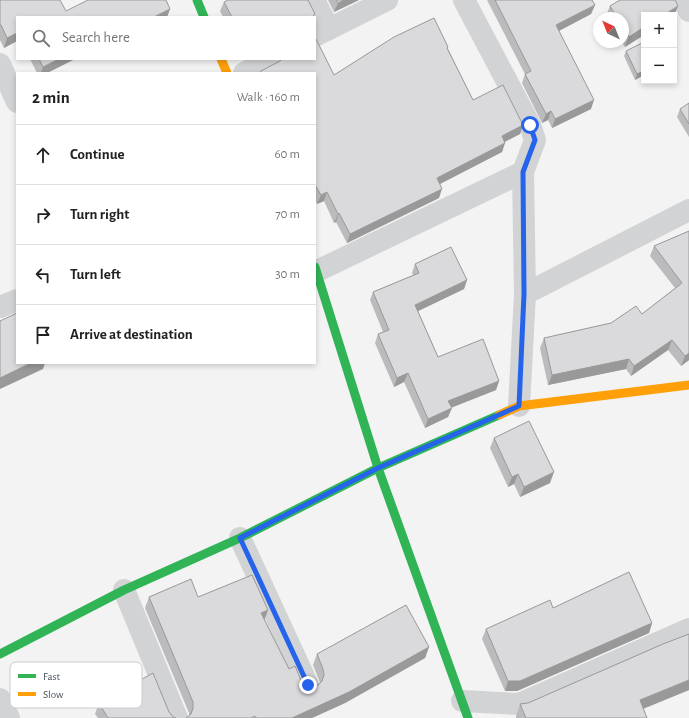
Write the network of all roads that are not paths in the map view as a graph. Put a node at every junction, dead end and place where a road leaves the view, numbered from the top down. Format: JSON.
{"nodes":[{"id":1,"x":197,"y":0,"type":"edge"},
{"id":2,"x":314,"y":0,"type":"edge"},
{"id":3,"x":387,"y":0,"type":"edge"},
{"id":4,"x":464,"y":0,"type":"edge"},
{"id":5,"x":684,"y":0,"type":"edge"},
{"id":6,"x":689,"y":11,"type":"edge"},
{"id":7,"x":204,"y":16,"type":"edge"},
{"id":8,"x":322,"y":32,"type":"edge"},
{"id":9,"x":222,"y":60,"type":"edge"},
{"id":10,"x":269,"y":60,"type":"edge"},
{"id":11,"x":0,"y":64,"type":"edge"},
{"id":12,"x":227,"y":72,"type":"edge"},
{"id":13,"x":246,"y":72,"type":"edge"},
{"id":14,"x":16,"y":100,"type":"edge"},
{"id":15,"x":523,"y":172,"type":"junction"},
{"id":16,"x":689,"y":210,"type":"edge"},
{"id":17,"x":316,"y":269,"type":"edge"},
{"id":18,"x":524,"y":294,"type":"junction"},
{"id":19,"x":16,"y":300,"type":"edge"},
{"id":20,"x":0,"y":307,"type":"edge"},
{"id":21,"x":689,"y":385,"type":"edge"},
{"id":22,"x":519,"y":406,"type":"junction"},
{"id":23,"x":378,"y":468,"type":"junction"},
{"id":24,"x":240,"y":538,"type":"junction"},
{"id":25,"x":124,"y":590,"type":"junction"},
{"id":26,"x":689,"y":629,"type":"edge"},
{"id":27,"x":0,"y":654,"type":"edge"},
{"id":28,"x":308,"y":685,"type":"edge"},
{"id":29,"x":0,"y":699,"type":"edge"},
{"id":30,"x":465,"y":710,"type":"edge"},
{"id":31,"x":9,"y":718,"type":"edge"},
{"id":32,"x":177,"y":718,"type":"edge"}],
"edges":[{"from":1,"to":7,"type":"street"},
{"from":2,"to":8,"type":"street"},
{"from":3,"to":8,"type":"street"},
{"from":4,"to":15,"type":"street"},
{"from":5,"to":6,"type":"street"},
{"from":9,"to":12,"type":"street"},
{"from":10,"to":13,"type":"street"},
{"from":11,"to":14,"type":"street"},
{"from":15,"to":17,"type":"street"},
{"from":15,"to":18,"type":"street"},
{"from":16,"to":18,"type":"street"},
{"from":17,"to":23,"type":"street"},
{"from":18,"to":22,"type":"street"},
{"from":19,"to":20,"type":"street"},
{"from":21,"to":22,"type":"street"},
{"from":22,"to":23,"type":"street"},
{"from":23,"to":24,"type":"street"},
{"from":23,"to":30,"type":"street"},
{"from":24,"to":25,"type":"street"},
{"from":24,"to":28,"type":"street"},
{"from":25,"to":27,"type":"street"},
{"from":25,"to":32,"type":"street"},
{"from":26,"to":30,"type":"street"},
{"from":29,"to":31,"type":"street"}]}
